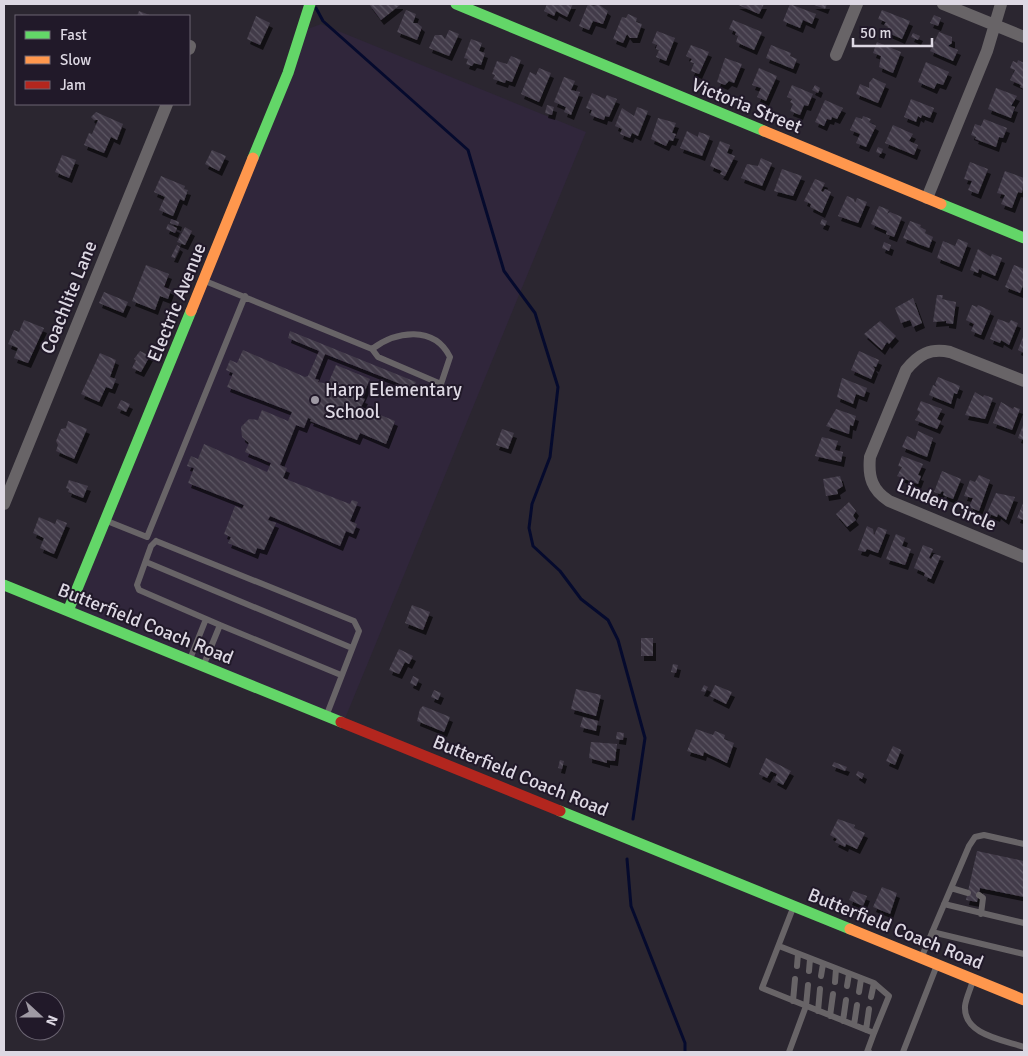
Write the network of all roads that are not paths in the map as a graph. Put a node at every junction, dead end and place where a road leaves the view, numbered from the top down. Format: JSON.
{"nodes":[{"id":1,"x":310,"y":4,"type":"edge"},
{"id":2,"x":456,"y":4,"type":"edge"},
{"id":3,"x":857,"y":4,"type":"edge"},
{"id":4,"x":943,"y":4,"type":"edge"},
{"id":5,"x":1001,"y":4,"type":"edge"},
{"id":6,"x":995,"y":25,"type":"junction"},
{"id":7,"x":1024,"y":37,"type":"edge"},
{"id":8,"x":836,"y":55,"type":"dead end"},
{"id":9,"x":167,"y":105,"type":"edge"},
{"id":10,"x":927,"y":198,"type":"junction"},
{"id":11,"x":1024,"y":238,"type":"edge"},
{"id":12,"x":203,"y":280,"type":"junction"},
{"id":13,"x":245,"y":296,"type":"junction"},
{"id":14,"x":372,"y":350,"type":"junction"},
{"id":15,"x":1024,"y":381,"type":"edge"},
{"id":16,"x":4,"y":504,"type":"edge"},
{"id":17,"x":105,"y":520,"type":"junction"},
{"id":18,"x":152,"y":524,"type":"junction"},
{"id":19,"x":156,"y":541,"type":"junction"},
{"id":20,"x":1024,"y":558,"type":"edge"},
{"id":21,"x":146,"y":562,"type":"junction"},
{"id":22,"x":4,"y":585,"type":"edge"},
{"id":23,"x":68,"y":611,"type":"junction"},
{"id":24,"x":206,"y":619,"type":"junction"},
{"id":25,"x":220,"y":624,"type":"junction"},
{"id":26,"x":352,"y":648,"type":"junction"},
{"id":27,"x":190,"y":660,"type":"junction"},
{"id":28,"x":204,"y":665,"type":"junction"},
{"id":29,"x":341,"y":675,"type":"junction"},
{"id":30,"x":326,"y":714,"type":"junction"},
{"id":31,"x":1024,"y":844,"type":"edge"},
{"id":32,"x":951,"y":888,"type":"junction"},
{"id":33,"x":968,"y":893,"type":"dead end"},
{"id":34,"x":979,"y":895,"type":"dead end"},
{"id":35,"x":944,"y":904,"type":"junction"},
{"id":36,"x":794,"y":906,"type":"junction"},
{"id":37,"x":981,"y":914,"type":"junction"},
{"id":38,"x":1024,"y":923,"type":"edge"},
{"id":39,"x":932,"y":932,"type":"junction"},
{"id":40,"x":779,"y":946,"type":"junction"},
{"id":41,"x":798,"y":954,"type":"junction"},
{"id":42,"x":1024,"y":954,"type":"edge"},
{"id":43,"x":921,"y":958,"type":"junction"},
{"id":44,"x":810,"y":959,"type":"junction"},
{"id":45,"x":822,"y":964,"type":"junction"},
{"id":46,"x":937,"y":964,"type":"junction"},
{"id":47,"x":797,"y":966,"type":"dead end"},
{"id":48,"x":836,"y":969,"type":"junction"},
{"id":49,"x":809,"y":971,"type":"dead end"},
{"id":50,"x":849,"y":974,"type":"junction"},
{"id":51,"x":821,"y":976,"type":"dead end"},
{"id":52,"x":861,"y":978,"type":"junction"},
{"id":53,"x":795,"y":979,"type":"dead end"},
{"id":54,"x":974,"y":979,"type":"junction"},
{"id":55,"x":835,"y":982,"type":"dead end"},
{"id":56,"x":874,"y":983,"type":"junction"},
{"id":57,"x":808,"y":985,"type":"dead end"},
{"id":58,"x":847,"y":986,"type":"dead end"},
{"id":59,"x":820,"y":989,"type":"dead end"},
{"id":60,"x":859,"y":992,"type":"dead end"},
{"id":61,"x":833,"y":994,"type":"dead end"},
{"id":62,"x":871,"y":997,"type":"dead end"},
{"id":63,"x":846,"y":1000,"type":"dead end"},
{"id":64,"x":1024,"y":1000,"type":"edge"},
{"id":65,"x":793,"y":1001,"type":"junction"},
{"id":66,"x":857,"y":1005,"type":"dead end"},
{"id":67,"x":806,"y":1006,"type":"junction"},
{"id":68,"x":870,"y":1009,"type":"dead end"},
{"id":69,"x":818,"y":1011,"type":"junction"},
{"id":70,"x":830,"y":1016,"type":"junction"},
{"id":71,"x":843,"y":1021,"type":"junction"},
{"id":72,"x":854,"y":1025,"type":"junction"},
{"id":73,"x":866,"y":1030,"type":"junction"},
{"id":74,"x":874,"y":1033,"type":"junction"},
{"id":75,"x":1024,"y":1047,"type":"edge"},
{"id":76,"x":789,"y":1052,"type":"edge"},
{"id":77,"x":869,"y":1052,"type":"edge"},
{"id":78,"x":902,"y":1052,"type":"edge"}],
"edges":[{"from":1,"to":12,"type":"street","name":"Electric Avenue"},
{"from":2,"to":10,"type":"street","name":"Victoria Street"},
{"from":3,"to":8,"type":"street"},
{"from":4,"to":6,"type":"street"},
{"from":5,"to":6,"type":"street"},
{"from":6,"to":7,"type":"street"},
{"from":6,"to":10,"type":"street"},
{"from":9,"to":16,"type":"street","name":"Coachlite Lane"},
{"from":10,"to":11,"type":"street","name":"Victoria Street"},
{"from":12,"to":13,"type":"lane"},
{"from":12,"to":17,"type":"street","name":"Electric Avenue"},
{"from":13,"to":14,"type":"lane"},
{"from":13,"to":18,"type":"lane"},
{"from":14,"to":14,"type":"lane"},
{"from":15,"to":20,"type":"street","name":"Linden Circle"},
{"from":17,"to":18,"type":"lane"},
{"from":17,"to":23,"type":"street","name":"Electric Avenue"},
{"from":18,"to":19,"type":"lane"},
{"from":19,"to":21,"type":"lane"},
{"from":19,"to":26,"type":"lane"},
{"from":21,"to":24,"type":"lane"},
{"from":21,"to":26,"type":"lane"},
{"from":22,"to":23,"type":"street","name":"Butterfield Coach Road"},
{"from":23,"to":27,"type":"street","name":"Butterfield Coach Road"},
{"from":24,"to":25,"type":"lane"},
{"from":24,"to":27,"type":"lane"},
{"from":25,"to":28,"type":"lane"},
{"from":25,"to":29,"type":"lane"},
{"from":26,"to":29,"type":"lane"},
{"from":27,"to":28,"type":"street","name":"Butterfield Coach Road"},
{"from":28,"to":30,"type":"street","name":"Butterfield Coach Road"},
{"from":29,"to":30,"type":"lane"},
{"from":30,"to":36,"type":"street","name":"Butterfield Coach Road"},
{"from":31,"to":32,"type":"lane"},
{"from":32,"to":33,"type":"lane"},
{"from":32,"to":35,"type":"lane"},
{"from":34,"to":37,"type":"lane"},
{"from":35,"to":37,"type":"lane"},
{"from":35,"to":39,"type":"lane"},
{"from":36,"to":40,"type":"lane"},
{"from":36,"to":43,"type":"street","name":"Butterfield Coach Road"},
{"from":37,"to":38,"type":"lane"},
{"from":39,"to":42,"type":"lane"},
{"from":39,"to":43,"type":"lane"},
{"from":40,"to":41,"type":"lane"},
{"from":40,"to":65,"type":"lane"},
{"from":41,"to":44,"type":"lane"},
{"from":41,"to":47,"type":"lane"},
{"from":43,"to":46,"type":"street","name":"Butterfield Coach Road"},
{"from":44,"to":45,"type":"lane"},
{"from":44,"to":49,"type":"lane"},
{"from":45,"to":48,"type":"lane"},
{"from":45,"to":51,"type":"lane"},
{"from":46,"to":54,"type":"street","name":"Butterfield Coach Road"},
{"from":46,"to":78,"type":"lane"},
{"from":48,"to":50,"type":"lane"},
{"from":48,"to":55,"type":"lane"},
{"from":50,"to":52,"type":"lane"},
{"from":50,"to":58,"type":"lane"},
{"from":52,"to":56,"type":"lane"},
{"from":52,"to":60,"type":"lane"},
{"from":53,"to":65,"type":"lane"},
{"from":54,"to":64,"type":"street","name":"Butterfield Coach Road"},
{"from":54,"to":75,"type":"lane"},
{"from":56,"to":62,"type":"lane"},
{"from":56,"to":74,"type":"lane"},
{"from":57,"to":67,"type":"lane"},
{"from":59,"to":69,"type":"lane"},
{"from":61,"to":70,"type":"lane"},
{"from":63,"to":71,"type":"lane"},
{"from":65,"to":67,"type":"lane"},
{"from":66,"to":72,"type":"lane"},
{"from":67,"to":69,"type":"lane"},
{"from":67,"to":76,"type":"lane"},
{"from":68,"to":73,"type":"lane"},
{"from":69,"to":70,"type":"lane"},
{"from":70,"to":71,"type":"lane"},
{"from":71,"to":72,"type":"lane"},
{"from":72,"to":73,"type":"lane"},
{"from":73,"to":74,"type":"lane"},
{"from":74,"to":77,"type":"lane"}]}
